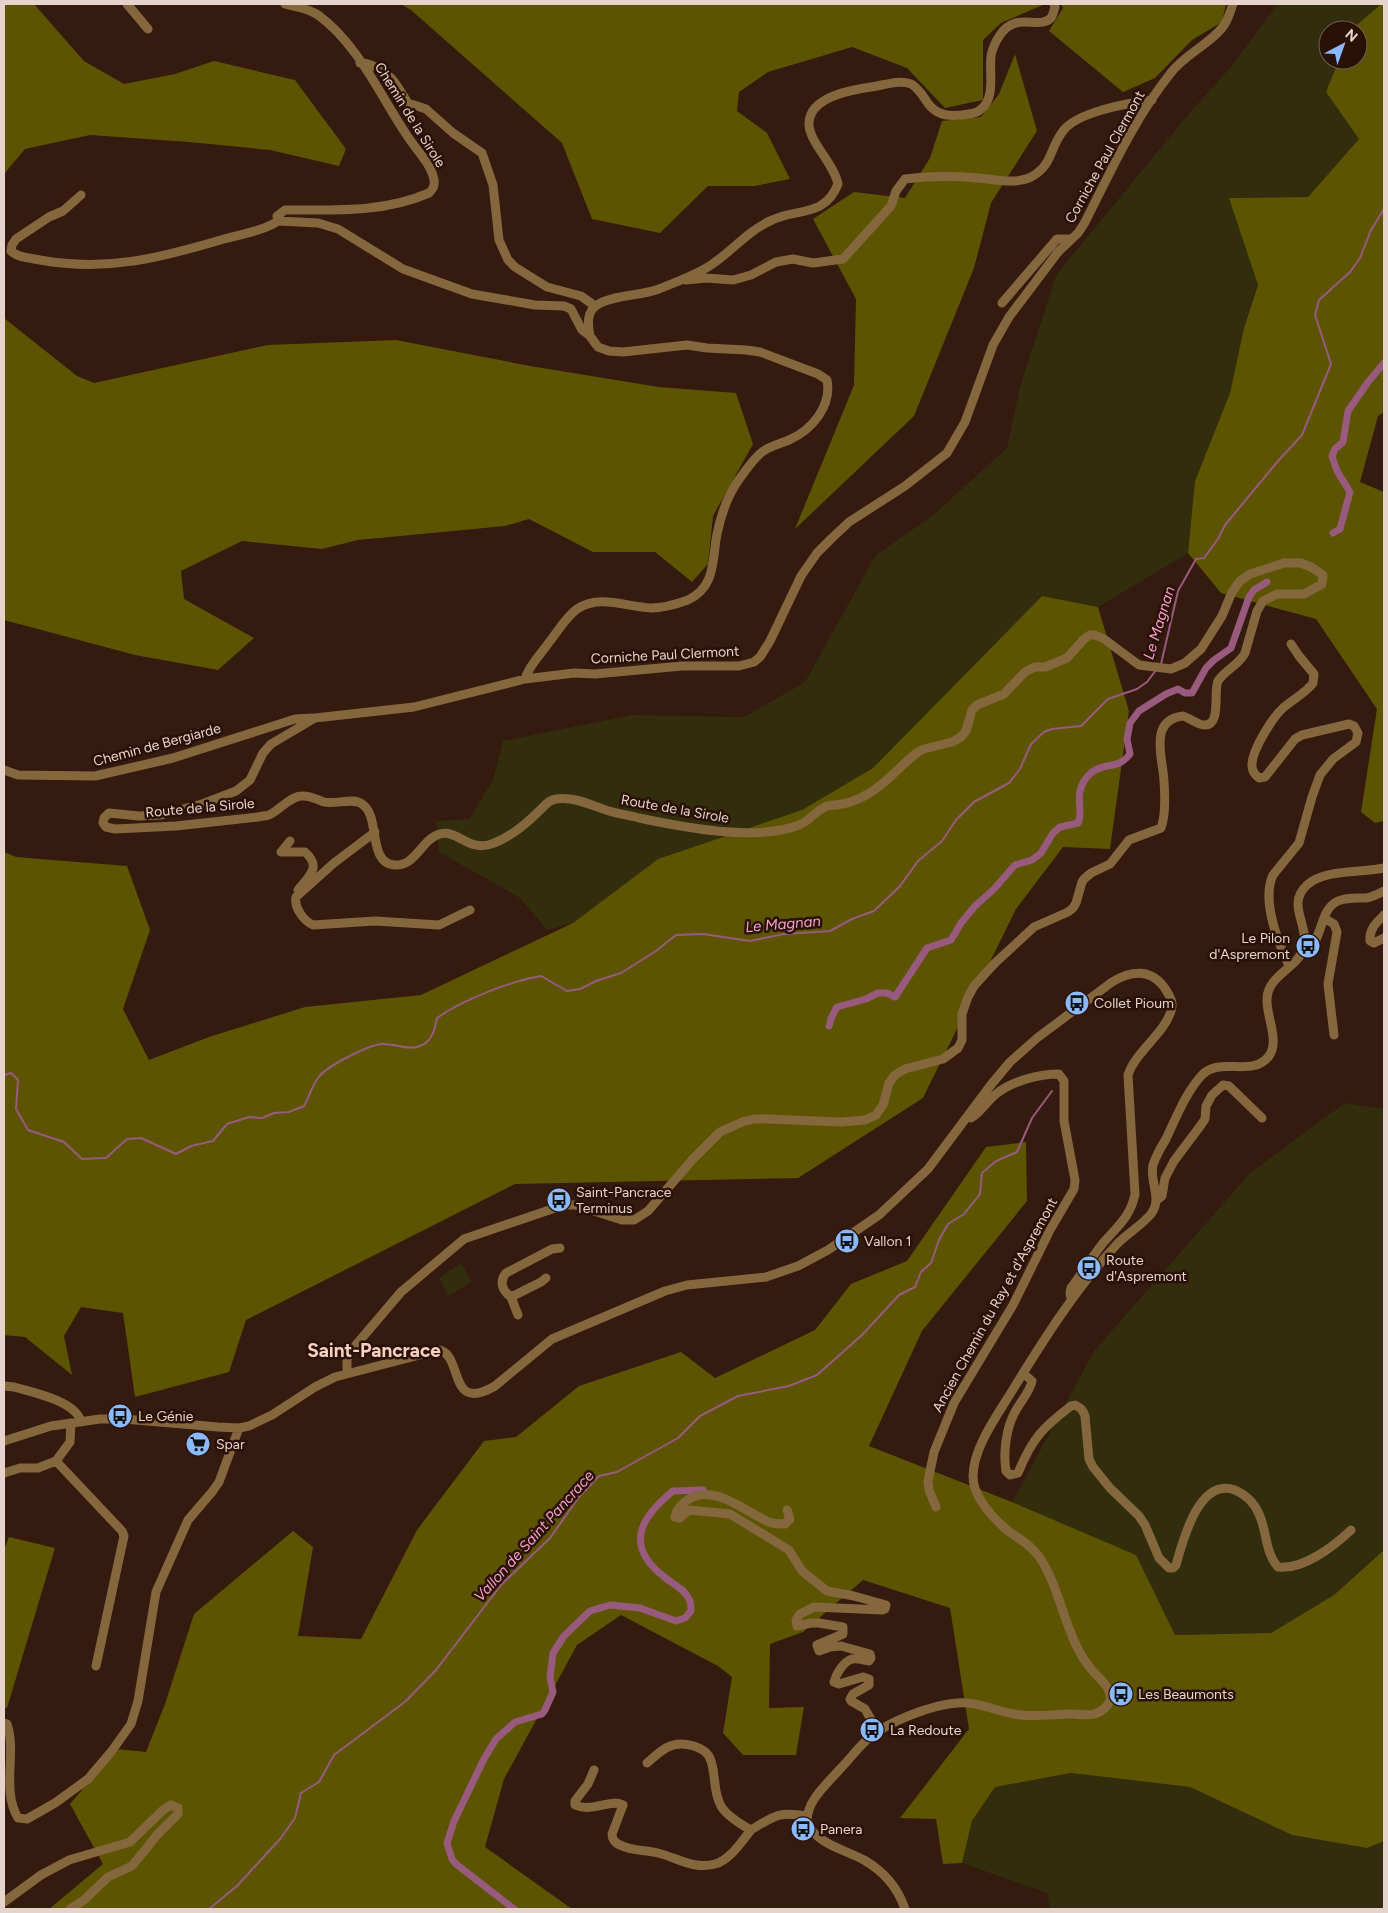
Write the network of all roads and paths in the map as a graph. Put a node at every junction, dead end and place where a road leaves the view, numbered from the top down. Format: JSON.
{"nodes":[{"id":1,"x":127,"y":4,"type":"edge"},
{"id":2,"x":285,"y":4,"type":"edge"},
{"id":3,"x":1054,"y":4,"type":"edge"},
{"id":4,"x":1232,"y":4,"type":"edge"},
{"id":5,"x":148,"y":29,"type":"dead end"},
{"id":6,"x":360,"y":63,"type":"junction"},
{"id":7,"x":1152,"y":100,"type":"junction"},
{"id":8,"x":81,"y":195,"type":"dead end"},
{"id":9,"x":278,"y":221,"type":"junction"},
{"id":10,"x":1071,"y":239,"type":"junction"},
{"id":11,"x":680,"y":280,"type":"junction"},
{"id":12,"x":1002,"y":303,"type":"dead end"},
{"id":13,"x":595,"y":306,"type":"junction"},
{"id":14,"x":590,"y":336,"type":"junction"},
{"id":15,"x":1291,"y":644,"type":"dead end"},
{"id":16,"x":525,"y":679,"type":"junction"},
{"id":17,"x":315,"y":718,"type":"junction"},
{"id":18,"x":4,"y":770,"type":"edge"},
{"id":19,"x":374,"y":832,"type":"junction"},
{"id":20,"x":290,"y":841,"type":"dead end"},
{"id":21,"x":1384,"y":868,"type":"edge"},
{"id":22,"x":1384,"y":891,"type":"edge"},
{"id":23,"x":296,"y":897,"type":"junction"},
{"id":24,"x":470,"y":910,"type":"dead end"},
{"id":25,"x":1384,"y":915,"type":"edge"},
{"id":26,"x":1324,"y":918,"type":"junction"},
{"id":27,"x":1384,"y":938,"type":"edge"},
{"id":28,"x":1304,"y":949,"type":"junction"},
{"id":29,"x":1289,"y":966,"type":"junction"},
{"id":30,"x":1334,"y":1035,"type":"dead end"},
{"id":31,"x":1262,"y":1118,"type":"dead end"},
{"id":32,"x":966,"y":1119,"type":"junction"},
{"id":33,"x":1157,"y":1200,"type":"junction"},
{"id":34,"x":560,"y":1248,"type":"dead end"},
{"id":35,"x":546,"y":1278,"type":"dead end"},
{"id":36,"x":511,"y":1297,"type":"junction"},
{"id":37,"x":1071,"y":1298,"type":"junction"},
{"id":38,"x":518,"y":1315,"type":"dead end"},
{"id":39,"x":347,"y":1373,"type":"junction"},
{"id":40,"x":1023,"y":1373,"type":"junction"},
{"id":41,"x":4,"y":1386,"type":"edge"},
{"id":42,"x":81,"y":1422,"type":"junction"},
{"id":43,"x":71,"y":1423,"type":"junction"},
{"id":44,"x":239,"y":1428,"type":"junction"},
{"id":45,"x":4,"y":1442,"type":"edge"},
{"id":46,"x":56,"y":1461,"type":"junction"},
{"id":47,"x":4,"y":1473,"type":"edge"},
{"id":48,"x":936,"y":1507,"type":"dead end"},
{"id":49,"x":788,"y":1515,"type":"dead end"},
{"id":50,"x":1351,"y":1530,"type":"dead end"},
{"id":51,"x":96,"y":1666,"type":"dead end"},
{"id":52,"x":4,"y":1723,"type":"edge"},
{"id":53,"x":878,"y":1732,"type":"junction"},
{"id":54,"x":647,"y":1763,"type":"dead end"},
{"id":55,"x":594,"y":1770,"type":"dead end"},
{"id":56,"x":806,"y":1816,"type":"junction"},
{"id":57,"x":751,"y":1830,"type":"junction"},
{"id":58,"x":4,"y":1902,"type":"edge"},
{"id":59,"x":70,"y":1909,"type":"edge"},
{"id":60,"x":905,"y":1909,"type":"edge"}],
"edges":[{"from":1,"to":5,"type":"street"},
{"from":2,"to":6,"type":"street","name":"Chemin de la Sirole"},
{"from":3,"to":11,"type":"street"},
{"from":4,"to":7,"type":"street","name":"Corniche Paul Clermont"},
{"from":6,"to":9,"type":"street","name":"Chemin de la Sirole"},
{"from":6,"to":13,"type":"street"},
{"from":7,"to":10,"type":"street","name":"Corniche Paul Clermont"},
{"from":7,"to":11,"type":"street"},
{"from":8,"to":9,"type":"street"},
{"from":9,"to":14,"type":"street"},
{"from":10,"to":12,"type":"street"},
{"from":10,"to":16,"type":"street","name":"Corniche Paul Clermont"},
{"from":11,"to":13,"type":"street"},
{"from":13,"to":14,"type":"street"},
{"from":14,"to":16,"type":"street"},
{"from":15,"to":29,"type":"street"},
{"from":16,"to":17,"type":"street","name":"Route de la Sirole"},
{"from":17,"to":18,"type":"street","name":"Chemin de Bergiarde"},
{"from":17,"to":19,"type":"street","name":"Route de la Sirole"},
{"from":19,"to":23,"type":"street"},
{"from":19,"to":39,"type":"street","name":"Route de la Sirole"},
{"from":20,"to":23,"type":"street"},
{"from":21,"to":28,"type":"street"},
{"from":22,"to":26,"type":"street"},
{"from":23,"to":24,"type":"street"},
{"from":25,"to":27,"type":"street"},
{"from":26,"to":28,"type":"street"},
{"from":26,"to":30,"type":"street"},
{"from":28,"to":29,"type":"street"},
{"from":29,"to":33,"type":"street"},
{"from":31,"to":33,"type":"street"},
{"from":32,"to":37,"type":"street"},
{"from":32,"to":39,"type":"street"},
{"from":32,"to":48,"type":"street","name":"Ancien Chemin du Ray et d'Aspremont"},
{"from":33,"to":37,"type":"street"},
{"from":34,"to":36,"type":"street"},
{"from":35,"to":36,"type":"street"},
{"from":36,"to":38,"type":"street"},
{"from":37,"to":40,"type":"street"},
{"from":39,"to":44,"type":"street"},
{"from":40,"to":50,"type":"street"},
{"from":40,"to":53,"type":"street"},
{"from":41,"to":42,"type":"street"},
{"from":42,"to":43,"type":"street"},
{"from":42,"to":44,"type":"street"},
{"from":43,"to":45,"type":"street"},
{"from":43,"to":46,"type":"street"},
{"from":44,"to":52,"type":"street"},
{"from":46,"to":47,"type":"street"},
{"from":46,"to":51,"type":"street"},
{"from":49,"to":53,"type":"street"},
{"from":53,"to":56,"type":"street"},
{"from":54,"to":57,"type":"street"},
{"from":55,"to":57,"type":"street"},
{"from":56,"to":57,"type":"street"},
{"from":56,"to":60,"type":"street"},
{"from":58,"to":59,"type":"street"}]}
